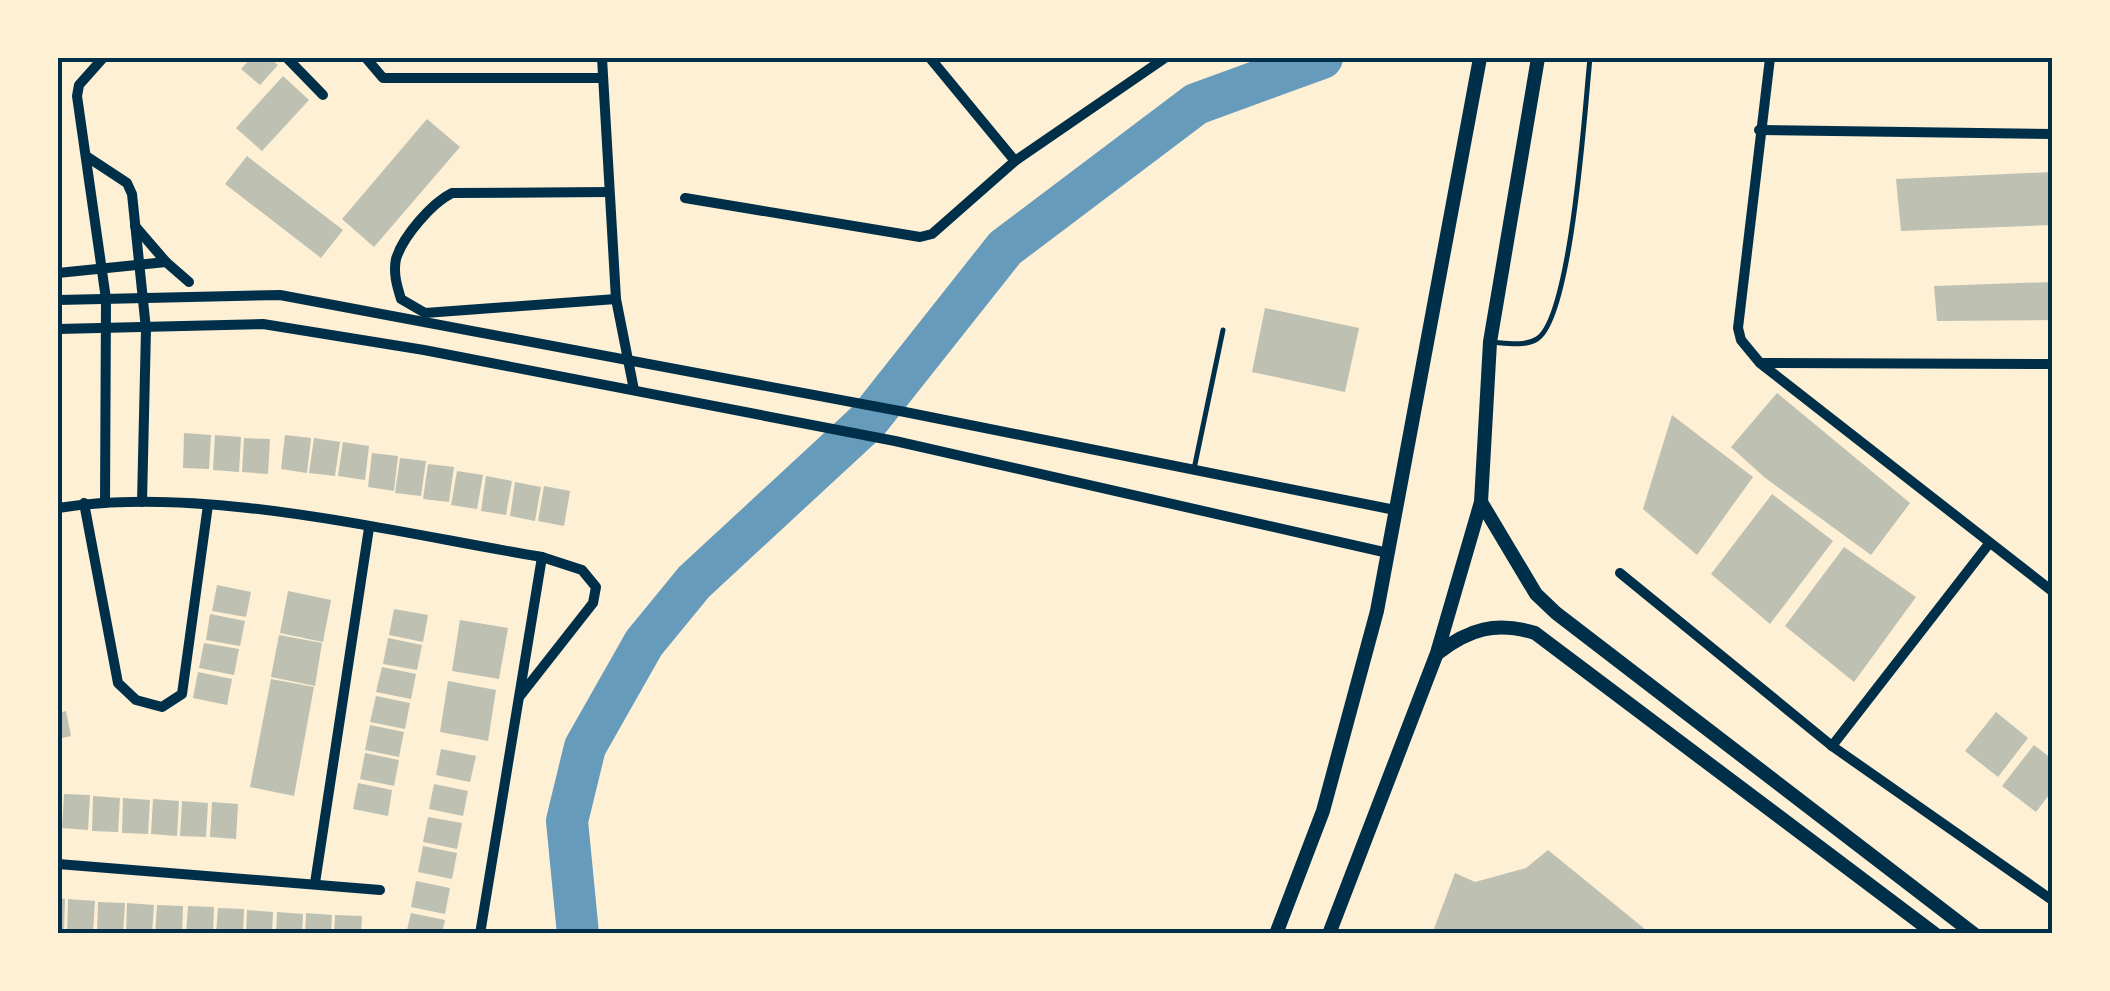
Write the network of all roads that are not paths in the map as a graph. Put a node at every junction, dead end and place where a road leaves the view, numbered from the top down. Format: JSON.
{"nodes":[{"id":1,"x":103,"y":58,"type":"edge"},
{"id":2,"x":287,"y":58,"type":"edge"},
{"id":3,"x":366,"y":58,"type":"edge"},
{"id":4,"x":602,"y":58,"type":"edge"},
{"id":5,"x":930,"y":58,"type":"edge"},
{"id":6,"x":1165,"y":58,"type":"edge"},
{"id":7,"x":1480,"y":58,"type":"edge"},
{"id":8,"x":1538,"y":58,"type":"edge"},
{"id":9,"x":1590,"y":58,"type":"edge"},
{"id":10,"x":1770,"y":58,"type":"edge"},
{"id":11,"x":603,"y":78,"type":"junction"},
{"id":12,"x":322,"y":95,"type":"dead end"},
{"id":13,"x":1759,"y":130,"type":"junction"},
{"id":14,"x":2052,"y":134,"type":"edge"},
{"id":15,"x":86,"y":156,"type":"junction"},
{"id":16,"x":1014,"y":161,"type":"junction"},
{"id":17,"x":609,"y":192,"type":"junction"},
{"id":18,"x":685,"y":198,"type":"dead end"},
{"id":19,"x":135,"y":226,"type":"junction"},
{"id":20,"x":166,"y":262,"type":"junction"},
{"id":21,"x":138,"y":263,"type":"junction"},
{"id":22,"x":102,"y":268,"type":"junction"},
{"id":23,"x":58,"y":273,"type":"edge"},
{"id":24,"x":189,"y":282,"type":"dead end"},
{"id":25,"x":144,"y":299,"type":"junction"},
{"id":26,"x":616,"y":299,"type":"junction"},
{"id":27,"x":58,"y":300,"type":"edge"},
{"id":28,"x":106,"y":300,"type":"junction"},
{"id":29,"x":58,"y":329,"type":"edge"},
{"id":30,"x":107,"y":330,"type":"junction"},
{"id":31,"x":146,"y":330,"type":"junction"},
{"id":32,"x":1223,"y":330,"type":"dead end"},
{"id":33,"x":1490,"y":342,"type":"junction"},
{"id":34,"x":630,"y":359,"type":"junction"},
{"id":35,"x":1760,"y":364,"type":"junction"},
{"id":36,"x":2052,"y":364,"type":"edge"},
{"id":37,"x":634,"y":390,"type":"junction"},
{"id":38,"x":1194,"y":471,"type":"junction"},
{"id":39,"x":142,"y":502,"type":"junction"},
{"id":40,"x":1480,"y":502,"type":"junction"},
{"id":41,"x":84,"y":503,"type":"junction"},
{"id":42,"x":105,"y":503,"type":"junction"},
{"id":43,"x":208,"y":505,"type":"junction"},
{"id":44,"x":58,"y":508,"type":"edge"},
{"id":45,"x":1394,"y":510,"type":"junction"},
{"id":46,"x":369,"y":528,"type":"junction"},
{"id":47,"x":1988,"y":545,"type":"junction"},
{"id":48,"x":1388,"y":553,"type":"junction"},
{"id":49,"x":542,"y":558,"type":"junction"},
{"id":50,"x":1620,"y":573,"type":"dead end"},
{"id":51,"x":2052,"y":591,"type":"edge"},
{"id":52,"x":1437,"y":653,"type":"junction"},
{"id":53,"x":520,"y":696,"type":"junction"},
{"id":54,"x":1832,"y":746,"type":"junction"},
{"id":55,"x":58,"y":864,"type":"edge"},
{"id":56,"x":315,"y":883,"type":"junction"},
{"id":57,"x":380,"y":890,"type":"dead end"},
{"id":58,"x":2052,"y":900,"type":"edge"},
{"id":59,"x":480,"y":934,"type":"edge"},
{"id":60,"x":1276,"y":934,"type":"edge"},
{"id":61,"x":1329,"y":934,"type":"edge"},
{"id":62,"x":1936,"y":934,"type":"edge"},
{"id":63,"x":1974,"y":934,"type":"edge"}],
"edges":[{"from":1,"to":15,"type":"street"},
{"from":2,"to":12,"type":"street"},
{"from":3,"to":11,"type":"street"},
{"from":4,"to":11,"type":"street"},
{"from":5,"to":16,"type":"street"},
{"from":6,"to":16,"type":"street"},
{"from":7,"to":45,"type":"street"},
{"from":8,"to":33,"type":"street"},
{"from":9,"to":33,"type":"lane"},
{"from":10,"to":13,"type":"street"},
{"from":11,"to":17,"type":"street"},
{"from":13,"to":14,"type":"street"},
{"from":13,"to":35,"type":"street"},
{"from":15,"to":19,"type":"street"},
{"from":15,"to":22,"type":"street"},
{"from":16,"to":18,"type":"street"},
{"from":17,"to":26,"type":"street"},
{"from":17,"to":26,"type":"street"},
{"from":19,"to":20,"type":"street"},
{"from":19,"to":21,"type":"street"},
{"from":20,"to":21,"type":"street"},
{"from":20,"to":24,"type":"street"},
{"from":21,"to":22,"type":"street"},
{"from":21,"to":25,"type":"street"},
{"from":22,"to":23,"type":"street"},
{"from":22,"to":28,"type":"street"},
{"from":25,"to":28,"type":"street"},
{"from":25,"to":31,"type":"street"},
{"from":25,"to":34,"type":"street"},
{"from":26,"to":34,"type":"street"},
{"from":27,"to":28,"type":"street"},
{"from":28,"to":30,"type":"street"},
{"from":29,"to":30,"type":"street"},
{"from":30,"to":31,"type":"street"},
{"from":30,"to":42,"type":"street"},
{"from":31,"to":37,"type":"street"},
{"from":31,"to":39,"type":"street"},
{"from":32,"to":38,"type":"lane"},
{"from":33,"to":40,"type":"street"},
{"from":34,"to":37,"type":"street"},
{"from":34,"to":38,"type":"street"},
{"from":35,"to":36,"type":"street"},
{"from":35,"to":47,"type":"street"},
{"from":37,"to":48,"type":"street"},
{"from":38,"to":45,"type":"street"},
{"from":39,"to":42,"type":"street"},
{"from":39,"to":43,"type":"street"},
{"from":40,"to":52,"type":"street"},
{"from":40,"to":63,"type":"street"},
{"from":41,"to":42,"type":"street"},
{"from":41,"to":43,"type":"street"},
{"from":41,"to":44,"type":"street"},
{"from":43,"to":46,"type":"street"},
{"from":45,"to":48,"type":"street"},
{"from":46,"to":49,"type":"street"},
{"from":46,"to":56,"type":"street"},
{"from":47,"to":51,"type":"street"},
{"from":47,"to":54,"type":"street"},
{"from":48,"to":60,"type":"street"},
{"from":49,"to":53,"type":"street"},
{"from":49,"to":53,"type":"street"},
{"from":50,"to":54,"type":"street"},
{"from":52,"to":61,"type":"street"},
{"from":52,"to":62,"type":"street"},
{"from":53,"to":59,"type":"street"},
{"from":54,"to":58,"type":"street"},
{"from":55,"to":56,"type":"street"},
{"from":56,"to":57,"type":"street"}]}
